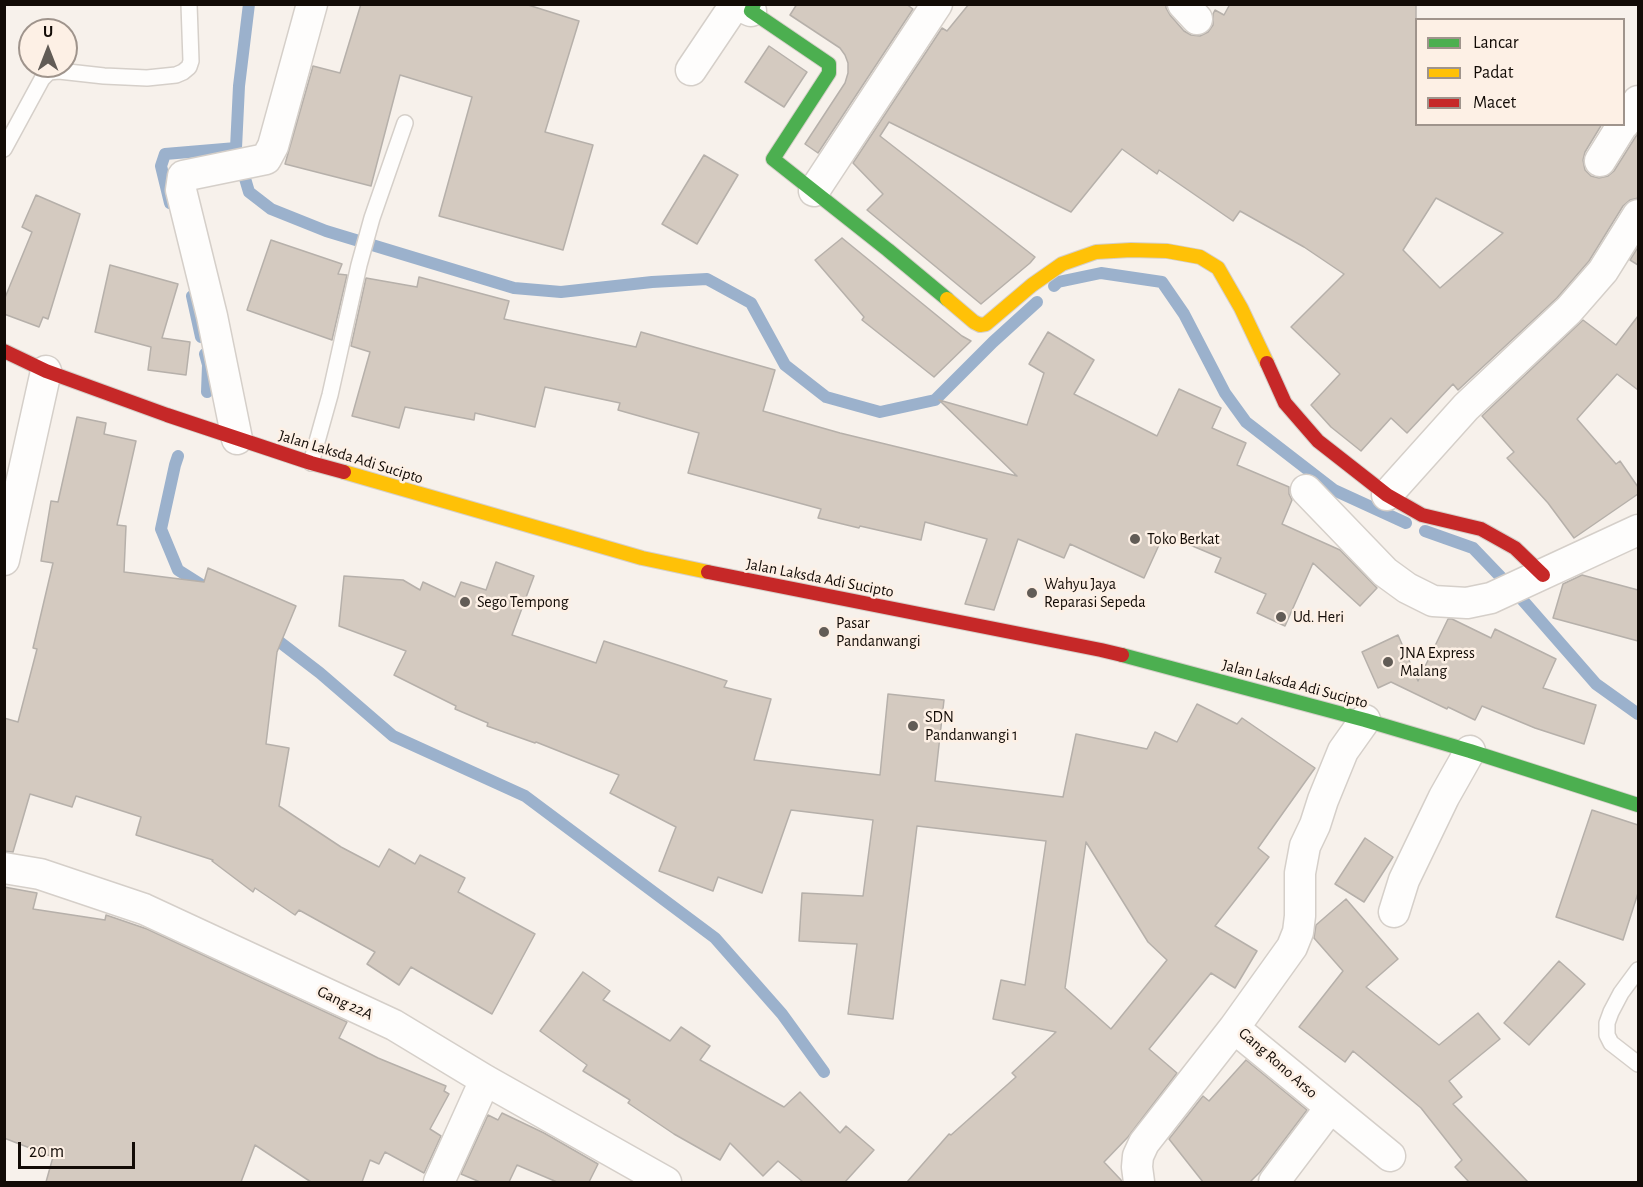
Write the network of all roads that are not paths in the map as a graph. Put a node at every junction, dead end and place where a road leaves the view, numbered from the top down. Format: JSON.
{"nodes":[{"id":1,"x":189,"y":4,"type":"edge"},
{"id":2,"x":312,"y":4,"type":"edge"},
{"id":3,"x":937,"y":4,"type":"edge"},
{"id":4,"x":752,"y":8,"type":"edge"},
{"id":5,"x":691,"y":70,"type":"dead end"},
{"id":6,"x":1638,"y":101,"type":"edge"},
{"id":7,"x":1625,"y":121,"type":"edge"},
{"id":8,"x":405,"y":123,"type":"dead end"},
{"id":9,"x":1622,"y":126,"type":"edge"},
{"id":10,"x":4,"y":149,"type":"edge"},
{"id":11,"x":1600,"y":161,"type":"dead end"},
{"id":12,"x":814,"y":191,"type":"junction"},
{"id":13,"x":1638,"y":215,"type":"edge"},
{"id":14,"x":4,"y":351,"type":"edge"},
{"id":15,"x":46,"y":371,"type":"junction"},
{"id":16,"x":237,"y":439,"type":"junction"},
{"id":17,"x":311,"y":464,"type":"junction"},
{"id":18,"x":1306,"y":490,"type":"dead end"},
{"id":19,"x":1388,"y":495,"type":"junction"},
{"id":20,"x":1638,"y":530,"type":"edge"},
{"id":21,"x":4,"y":560,"type":"edge"},
{"id":22,"x":1541,"y":576,"type":"junction"},
{"id":23,"x":1365,"y":720,"type":"junction"},
{"id":24,"x":1470,"y":751,"type":"junction"},
{"id":25,"x":1638,"y":805,"type":"edge"},
{"id":26,"x":4,"y":868,"type":"edge"},
{"id":27,"x":1394,"y":912,"type":"dead end"},
{"id":28,"x":1638,"y":970,"type":"edge"},
{"id":29,"x":1234,"y":1028,"type":"junction"},
{"id":30,"x":1638,"y":1064,"type":"edge"},
{"id":31,"x":485,"y":1080,"type":"junction"},
{"id":32,"x":1330,"y":1108,"type":"junction"},
{"id":33,"x":1390,"y":1156,"type":"dead end"},
{"id":34,"x":624,"y":1173,"type":"edge"},
{"id":35,"x":440,"y":1182,"type":"edge"},
{"id":36,"x":666,"y":1182,"type":"edge"},
{"id":37,"x":1138,"y":1182,"type":"edge"},
{"id":38,"x":1274,"y":1182,"type":"edge"}],
"edges":[{"from":1,"to":10,"type":"lane"},
{"from":2,"to":16,"type":"street"},
{"from":3,"to":12,"type":"street"},
{"from":4,"to":5,"type":"street"},
{"from":4,"to":12,"type":"main road"},
{"from":6,"to":7,"type":"street"},
{"from":8,"to":17,"type":"lane"},
{"from":9,"to":11,"type":"street"},
{"from":12,"to":19,"type":"main road"},
{"from":13,"to":19,"type":"street"},
{"from":14,"to":15,"type":"main road","name":"Jalan Laksda Adi Sucipto"},
{"from":15,"to":16,"type":"main road","name":"Jalan Laksda Adi Sucipto"},
{"from":15,"to":21,"type":"street"},
{"from":16,"to":17,"type":"main road","name":"Jalan Laksda Adi Sucipto"},
{"from":17,"to":23,"type":"main road","name":"Jalan Laksda Adi Sucipto"},
{"from":18,"to":22,"type":"street"},
{"from":19,"to":22,"type":"main road"},
{"from":20,"to":22,"type":"street"},
{"from":23,"to":24,"type":"main road","name":"Jalan Laksda Adi Sucipto"},
{"from":23,"to":29,"type":"street","name":"Gang Rono Arso"},
{"from":24,"to":25,"type":"main road","name":"Jalan Laksda Adi Sucipto"},
{"from":24,"to":27,"type":"street"},
{"from":26,"to":31,"type":"street","name":"Gang 22A"},
{"from":28,"to":30,"type":"lane"},
{"from":29,"to":32,"type":"street","name":"Gang Rono Arso"},
{"from":29,"to":37,"type":"street"},
{"from":31,"to":34,"type":"street","name":"Gang 22A"},
{"from":31,"to":35,"type":"street"},
{"from":32,"to":33,"type":"street","name":"Gang Rono Arso"},
{"from":32,"to":38,"type":"street"},
{"from":34,"to":36,"type":"street","name":"Gang 22A"}]}
